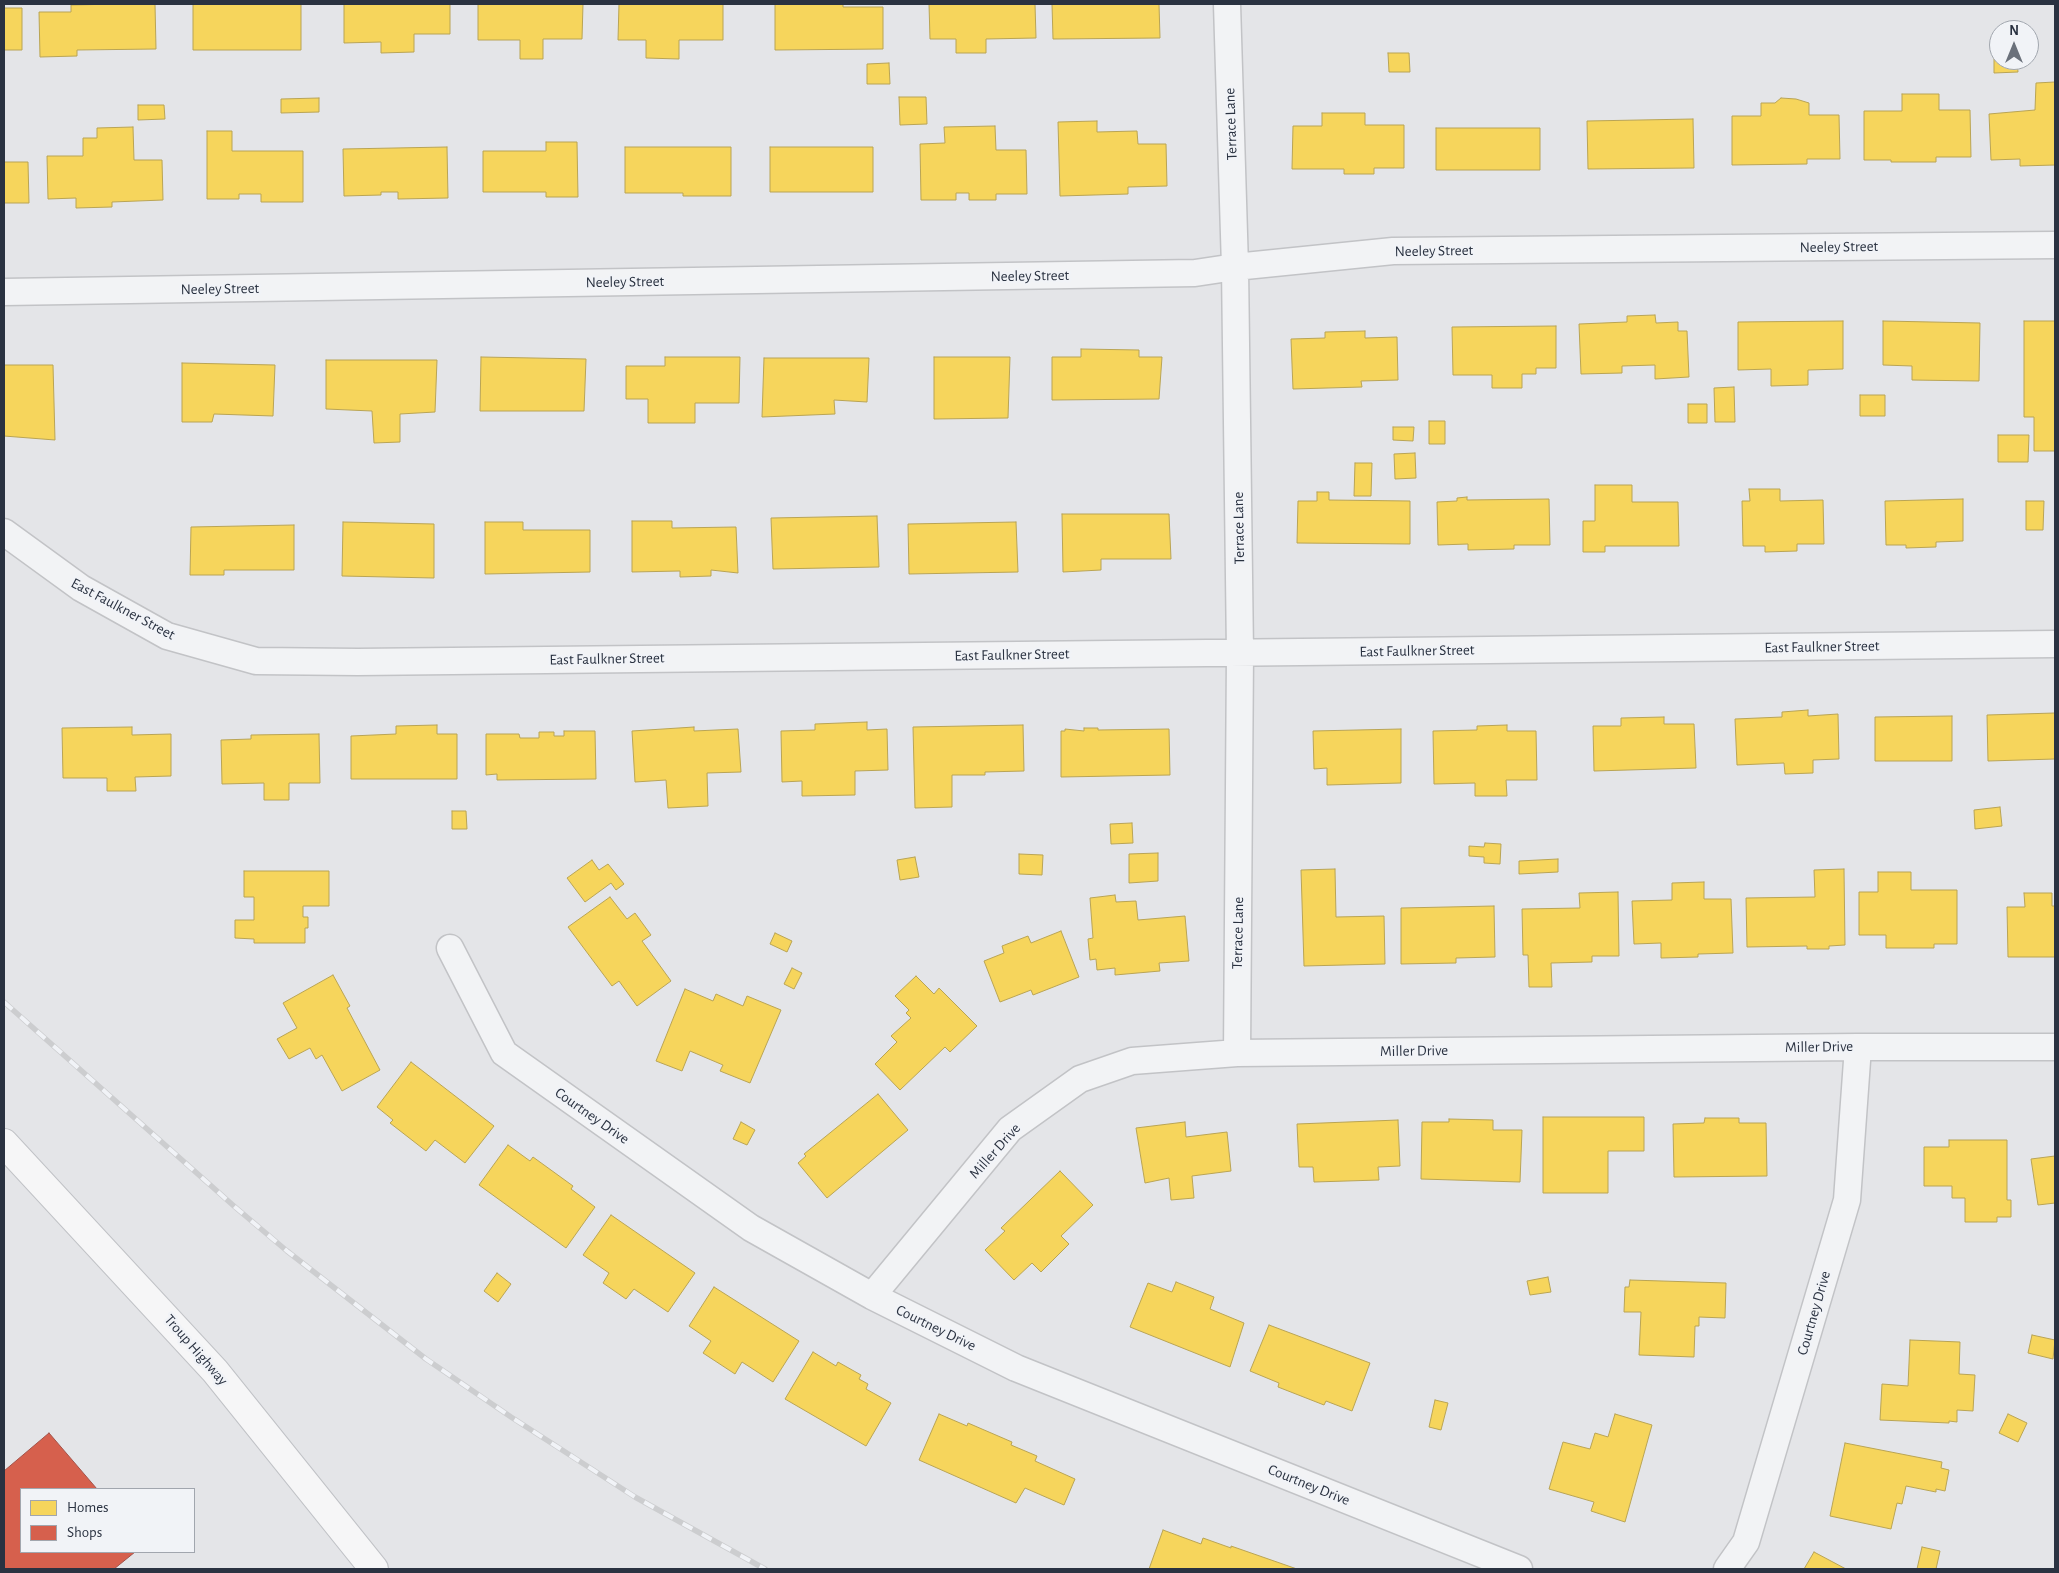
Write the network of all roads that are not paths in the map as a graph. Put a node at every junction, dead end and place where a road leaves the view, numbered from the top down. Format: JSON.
{"nodes":[{"id":1,"x":1227,"y":4,"type":"edge"},
{"id":2,"x":2055,"y":245,"type":"edge"},
{"id":3,"x":1235,"y":267,"type":"junction"},
{"id":4,"x":4,"y":292,"type":"edge"},
{"id":5,"x":4,"y":532,"type":"edge"},
{"id":6,"x":2055,"y":644,"type":"edge"},
{"id":7,"x":1240,"y":653,"type":"junction"},
{"id":8,"x":450,"y":948,"type":"dead end"},
{"id":9,"x":1858,"y":1047,"type":"junction"},
{"id":10,"x":2055,"y":1047,"type":"edge"},
{"id":11,"x":1237,"y":1053,"type":"junction"},
{"id":12,"x":4,"y":1143,"type":"edge"},
{"id":13,"x":872,"y":1296,"type":"junction"},
{"id":14,"x":374,"y":1569,"type":"edge"},
{"id":15,"x":1519,"y":1569,"type":"edge"},
{"id":16,"x":1727,"y":1569,"type":"edge"}],
"edges":[{"from":1,"to":3,"type":"street","name":"Terrace Lane"},
{"from":2,"to":3,"type":"street","name":"Neeley Street"},
{"from":3,"to":4,"type":"street","name":"Neeley Street"},
{"from":3,"to":7,"type":"street","name":"Terrace Lane"},
{"from":5,"to":7,"type":"street","name":"East Faulkner Street"},
{"from":6,"to":7,"type":"street","name":"East Faulkner Street"},
{"from":7,"to":11,"type":"street","name":"Terrace Lane"},
{"from":8,"to":13,"type":"street","name":"Courtney Drive"},
{"from":9,"to":10,"type":"street","name":"Miller Drive"},
{"from":9,"to":11,"type":"street","name":"Miller Drive"},
{"from":9,"to":16,"type":"street","name":"Courtney Drive"},
{"from":11,"to":13,"type":"street","name":"Miller Drive"},
{"from":12,"to":14,"type":"main road","name":"Troup Highway"},
{"from":13,"to":15,"type":"street","name":"Courtney Drive"}]}
